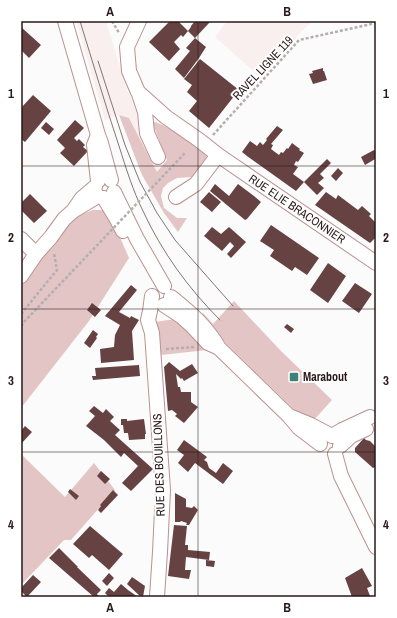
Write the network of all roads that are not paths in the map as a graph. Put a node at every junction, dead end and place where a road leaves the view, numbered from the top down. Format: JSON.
{"nodes":[{"id":1,"x":65,"y":21,"type":"edge"},
{"id":2,"x":139,"y":21,"type":"edge"},
{"id":3,"x":138,"y":92,"type":"junction"},
{"id":4,"x":218,"y":155,"type":"junction"},
{"id":5,"x":158,"y":158,"type":"dead end"},
{"id":6,"x":103,"y":189,"type":"junction"},
{"id":7,"x":176,"y":197,"type":"dead end"},
{"id":8,"x":21,"y":239,"type":"edge"},
{"id":9,"x":36,"y":254,"type":"junction"},
{"id":10,"x":376,"y":263,"type":"edge"},
{"id":11,"x":21,"y":276,"type":"edge"},
{"id":12,"x":161,"y":296,"type":"junction"},
{"id":13,"x":289,"y":416,"type":"junction"},
{"id":14,"x":373,"y":422,"type":"edge"},
{"id":15,"x":336,"y":445,"type":"junction"},
{"id":16,"x":376,"y":547,"type":"edge"},
{"id":17,"x":157,"y":597,"type":"edge"}],
"edges":[{"from":1,"to":6,"type":"street"},
{"from":2,"to":3,"type":"street","name":"RUE ELIE BRACONNIER"},
{"from":3,"to":4,"type":"street","name":"RUE ELIE BRACONNIER"},
{"from":3,"to":5,"type":"street"},
{"from":4,"to":7,"type":"street"},
{"from":4,"to":10,"type":"street","name":"RUE ELIE BRACONNIER"},
{"from":6,"to":9,"type":"street"},
{"from":6,"to":12,"type":"street"},
{"from":8,"to":9,"type":"street"},
{"from":9,"to":11,"type":"street"},
{"from":12,"to":13,"type":"street"},
{"from":12,"to":17,"type":"street","name":"RUE DES BOUILLONS"},
{"from":13,"to":15,"type":"street"},
{"from":13,"to":15,"type":"street"},
{"from":14,"to":15,"type":"street"},
{"from":15,"to":16,"type":"street"}]}
